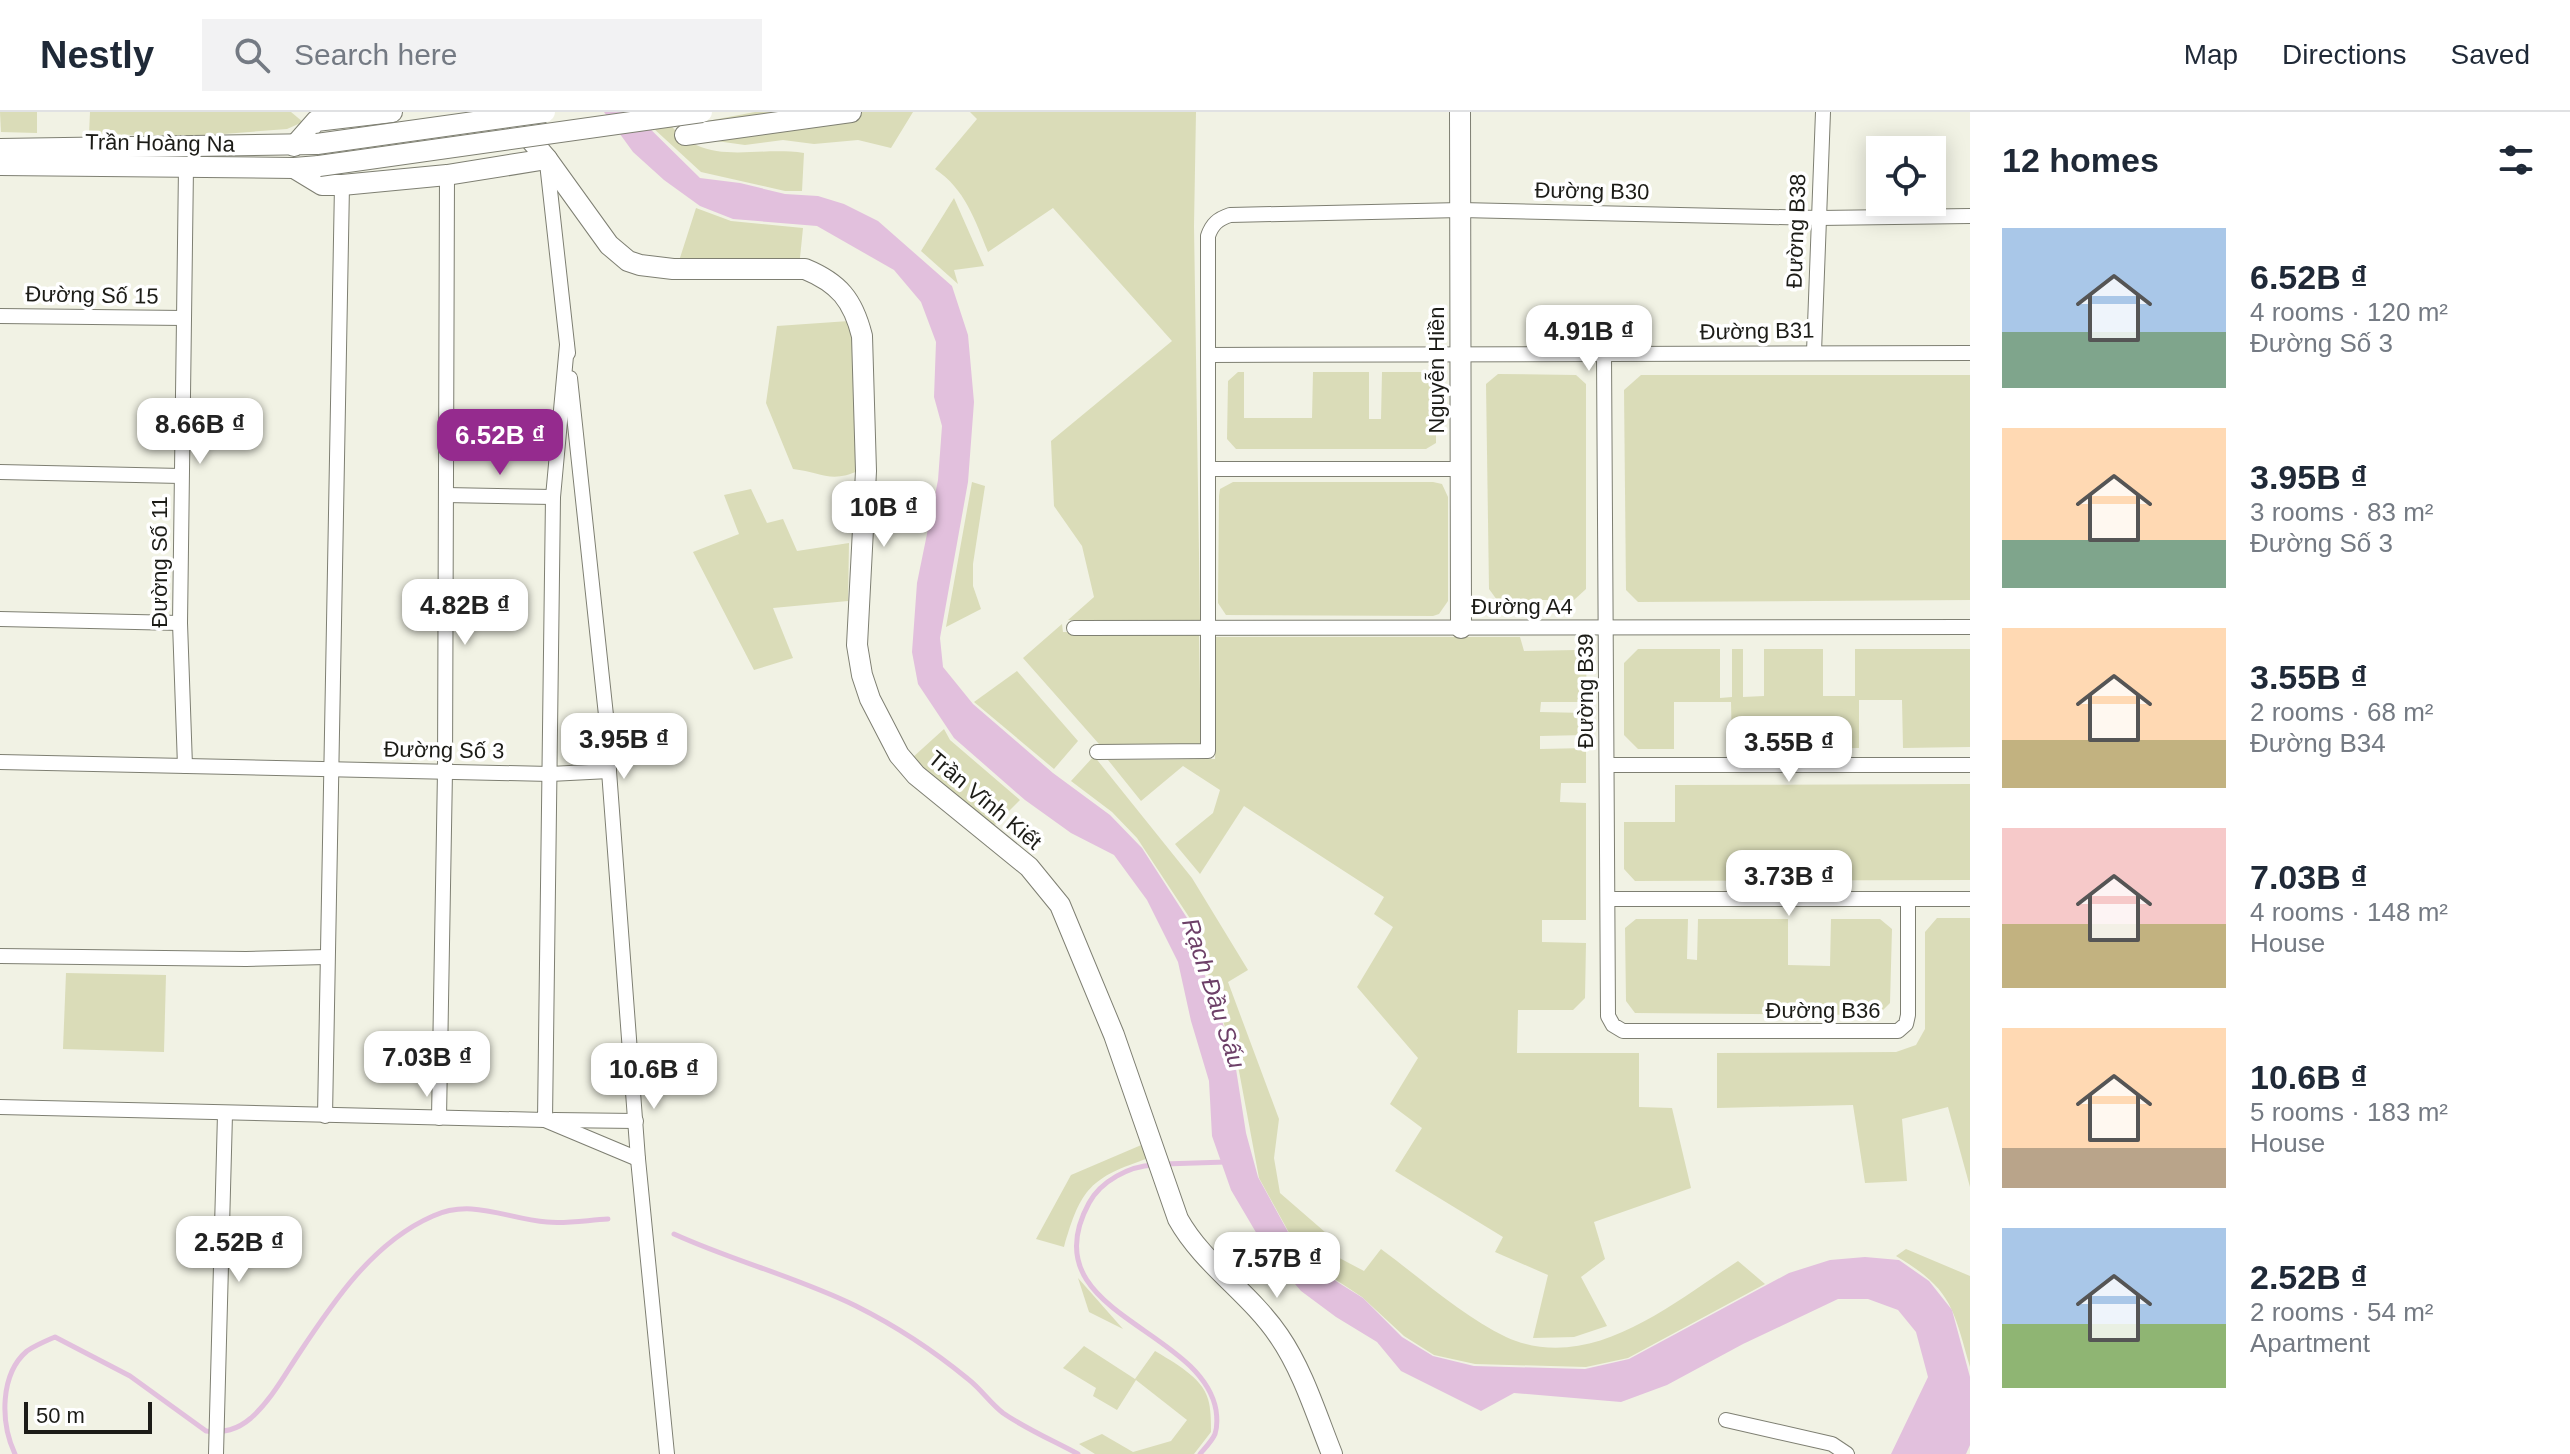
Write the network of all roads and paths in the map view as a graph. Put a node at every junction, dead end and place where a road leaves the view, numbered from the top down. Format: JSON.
{"nodes":[{"id":1,"x":392,"y":112,"type":"edge"},
{"id":2,"x":507,"y":112,"type":"edge"},
{"id":3,"x":545,"y":112,"type":"edge"},
{"id":4,"x":702,"y":112,"type":"edge"},
{"id":5,"x":851,"y":112,"type":"edge"},
{"id":6,"x":1460,"y":112,"type":"edge"},
{"id":7,"x":1823,"y":112,"type":"edge"},
{"id":8,"x":685,"y":135,"type":"dead end"},
{"id":9,"x":294,"y":146,"type":"junction"},
{"id":10,"x":0,"y":149,"type":"edge"},
{"id":11,"x":547,"y":159,"type":"junction"},
{"id":12,"x":0,"y":165,"type":"edge"},
{"id":13,"x":186,"y":167,"type":"junction"},
{"id":14,"x":294,"y":168,"type":"junction"},
{"id":15,"x":447,"y":175,"type":"junction"},
{"id":16,"x":342,"y":185,"type":"junction"},
{"id":17,"x":1461,"y":210,"type":"junction"},
{"id":18,"x":1970,"y":216,"type":"edge"},
{"id":19,"x":1819,"y":218,"type":"junction"},
{"id":20,"x":0,"y":316,"type":"edge"},
{"id":21,"x":184,"y":318,"type":"junction"},
{"id":22,"x":567,"y":345,"type":"junction"},
{"id":23,"x":1814,"y":352,"type":"junction"},
{"id":24,"x":1970,"y":353,"type":"edge"},
{"id":25,"x":1604,"y":354,"type":"junction"},
{"id":26,"x":1208,"y":355,"type":"junction"},
{"id":27,"x":1460,"y":355,"type":"junction"},
{"id":28,"x":1208,"y":469,"type":"junction"},
{"id":29,"x":1460,"y":469,"type":"junction"},
{"id":30,"x":0,"y":472,"type":"edge"},
{"id":31,"x":181,"y":476,"type":"junction"},
{"id":32,"x":446,"y":495,"type":"junction"},
{"id":33,"x":553,"y":497,"type":"junction"},
{"id":34,"x":0,"y":619,"type":"edge"},
{"id":35,"x":180,"y":623,"type":"junction"},
{"id":36,"x":1970,"y":627,"type":"edge"},
{"id":37,"x":1074,"y":628,"type":"dead end"},
{"id":38,"x":1208,"y":628,"type":"junction"},
{"id":39,"x":1461,"y":628,"type":"junction"},
{"id":40,"x":1607,"y":628,"type":"junction"},
{"id":41,"x":1097,"y":752,"type":"dead end"},
{"id":42,"x":0,"y":762,"type":"edge"},
{"id":43,"x":1607,"y":765,"type":"junction"},
{"id":44,"x":1970,"y":765,"type":"edge"},
{"id":45,"x":185,"y":766,"type":"junction"},
{"id":46,"x":329,"y":769,"type":"junction"},
{"id":47,"x":445,"y":771,"type":"junction"},
{"id":48,"x":609,"y":771,"type":"junction"},
{"id":49,"x":550,"y":774,"type":"junction"},
{"id":50,"x":1609,"y":899,"type":"junction"},
{"id":51,"x":1908,"y":899,"type":"junction"},
{"id":52,"x":1970,"y":899,"type":"edge"},
{"id":53,"x":0,"y":956,"type":"edge"},
{"id":54,"x":327,"y":957,"type":"junction"},
{"id":55,"x":1613,"y":1025,"type":"joint"},
{"id":56,"x":0,"y":1107,"type":"edge"},
{"id":57,"x":225,"y":1114,"type":"junction"},
{"id":58,"x":325,"y":1116,"type":"junction"},
{"id":59,"x":439,"y":1118,"type":"junction"},
{"id":60,"x":545,"y":1120,"type":"junction"},
{"id":61,"x":636,"y":1121,"type":"junction"},
{"id":62,"x":638,"y":1159,"type":"junction"},
{"id":63,"x":1726,"y":1420,"type":"dead end"},
{"id":64,"x":216,"y":1454,"type":"edge"},
{"id":65,"x":667,"y":1454,"type":"edge"},
{"id":66,"x":1332,"y":1454,"type":"edge"},
{"id":67,"x":1847,"y":1454,"type":"edge"}],
"edges":[{"from":1,"to":9,"type":"street"},
{"from":2,"to":11,"type":"street","name":"Trần Vĩnh Kiết"},
{"from":3,"to":9,"type":"street","name":"Trần Hoàng Na","bridge":true},
{"from":4,"to":14,"type":"street","name":"Trần Hoàng Na","bridge":true},
{"from":5,"to":8,"type":"street"},
{"from":6,"to":17,"type":"street","name":"Nguyễn Hiền"},
{"from":7,"to":19,"type":"street","name":"Đường B38"},
{"from":9,"to":10,"type":"street","name":"Trần Hoàng Na"},
{"from":11,"to":15,"type":"street"},
{"from":11,"to":22,"type":"street"},
{"from":11,"to":66,"type":"street","name":"Trần Vĩnh Kiết"},
{"from":12,"to":13,"type":"street","name":"Trần Hoàng Na"},
{"from":13,"to":14,"type":"street","name":"Trần Hoàng Na"},
{"from":13,"to":21,"type":"street","name":"Đường Số 11"},
{"from":14,"to":16,"type":"street"},
{"from":15,"to":16,"type":"street"},
{"from":15,"to":32,"type":"street"},
{"from":16,"to":46,"type":"street"},
{"from":17,"to":19,"type":"street","name":"Đường B30"},
{"from":17,"to":26,"type":"street","name":"Đường B30"},
{"from":17,"to":27,"type":"street","name":"Nguyễn Hiền"},
{"from":18,"to":19,"type":"street","name":"Đường B30"},
{"from":19,"to":23,"type":"street","name":"Đường B38"},
{"from":20,"to":21,"type":"street","name":"Đường Số 15"},
{"from":21,"to":31,"type":"street","name":"Đường Số 11"},
{"from":22,"to":33,"type":"street"},
{"from":22,"to":48,"type":"street"},
{"from":23,"to":24,"type":"street","name":"Đường B31"},
{"from":23,"to":25,"type":"street","name":"Đường B31"},
{"from":25,"to":27,"type":"street","name":"Đường B31"},
{"from":25,"to":40,"type":"street","name":"Đường B39"},
{"from":26,"to":27,"type":"street","name":"Đường B31"},
{"from":26,"to":28,"type":"street"},
{"from":27,"to":29,"type":"street","name":"Nguyễn Hiền"},
{"from":28,"to":29,"type":"street"},
{"from":28,"to":38,"type":"street"},
{"from":29,"to":39,"type":"street","name":"Nguyễn Hiền"},
{"from":30,"to":31,"type":"street"},
{"from":31,"to":35,"type":"street","name":"Đường Số 11"},
{"from":32,"to":33,"type":"street"},
{"from":32,"to":47,"type":"street"},
{"from":33,"to":49,"type":"street"},
{"from":34,"to":35,"type":"street"},
{"from":35,"to":45,"type":"street","name":"Đường Số 11"},
{"from":36,"to":40,"type":"street","name":"Đường A4"},
{"from":37,"to":38,"type":"street","name":"Đường A4"},
{"from":38,"to":39,"type":"street","name":"Đường A4"},
{"from":38,"to":41,"type":"street"},
{"from":39,"to":40,"type":"street","name":"Đường A4"},
{"from":40,"to":43,"type":"street","name":"Đường B39"},
{"from":42,"to":45,"type":"street","name":"Đường Số 3"},
{"from":43,"to":44,"type":"street"},
{"from":43,"to":50,"type":"street","name":"Đường B39"},
{"from":45,"to":46,"type":"street","name":"Đường Số 3"},
{"from":46,"to":47,"type":"street","name":"Đường Số 3"},
{"from":46,"to":54,"type":"street"},
{"from":47,"to":49,"type":"street","name":"Đường Số 3"},
{"from":47,"to":59,"type":"street"},
{"from":48,"to":49,"type":"street","name":"Đường Số 3"},
{"from":48,"to":61,"type":"street"},
{"from":49,"to":60,"type":"street"},
{"from":50,"to":51,"type":"street"},
{"from":50,"to":55,"type":"street","name":"Đường B39"},
{"from":51,"to":52,"type":"street"},
{"from":51,"to":55,"type":"street","name":"Đường B36"},
{"from":53,"to":54,"type":"street"},
{"from":54,"to":58,"type":"street"},
{"from":56,"to":57,"type":"street"},
{"from":57,"to":58,"type":"street"},
{"from":57,"to":64,"type":"street"},
{"from":58,"to":59,"type":"street"},
{"from":59,"to":60,"type":"street"},
{"from":60,"to":61,"type":"street"},
{"from":60,"to":62,"type":"street"},
{"from":61,"to":62,"type":"street"},
{"from":62,"to":65,"type":"street"},
{"from":63,"to":67,"type":"street"}]}
